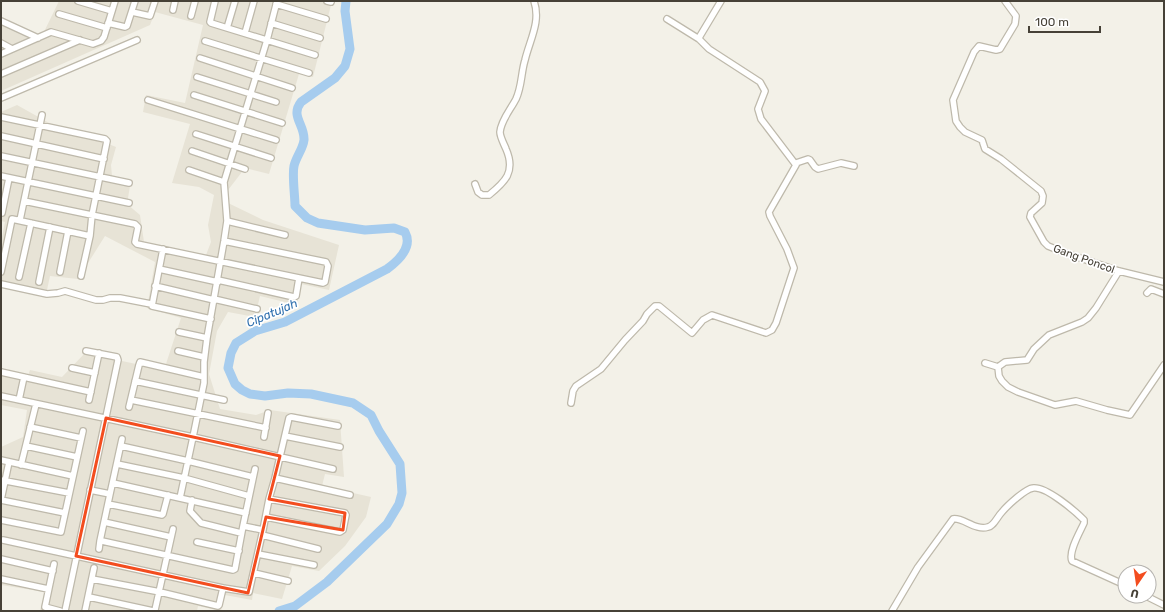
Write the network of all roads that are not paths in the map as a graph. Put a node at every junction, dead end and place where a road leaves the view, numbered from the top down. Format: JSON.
{"nodes":[{"id":1,"x":78,"y":1,"type":"edge"},
{"id":2,"x":115,"y":1,"type":"edge"},
{"id":3,"x":135,"y":1,"type":"edge"},
{"id":4,"x":155,"y":1,"type":"edge"},
{"id":5,"x":175,"y":1,"type":"edge"},
{"id":6,"x":195,"y":1,"type":"edge"},
{"id":7,"x":215,"y":1,"type":"edge"},
{"id":8,"x":235,"y":1,"type":"edge"},
{"id":9,"x":254,"y":1,"type":"edge"},
{"id":10,"x":534,"y":1,"type":"edge"},
{"id":11,"x":721,"y":1,"type":"edge"},
{"id":12,"x":1005,"y":1,"type":"edge"},
{"id":13,"x":276,"y":2,"type":"edge"},
{"id":14,"x":173,"y":10,"type":"dead end"},
{"id":15,"x":112,"y":11,"type":"junction"},
{"id":16,"x":132,"y":12,"type":"junction"},
{"id":17,"x":60,"y":14,"type":"dead end"},
{"id":18,"x":190,"y":16,"type":"dead end"},
{"id":19,"x":326,"y":19,"type":"dead end"},
{"id":20,"x":667,"y":19,"type":"dead end"},
{"id":21,"x":1,"y":22,"type":"edge"},
{"id":22,"x":271,"y":23,"type":"junction"},
{"id":23,"x":108,"y":26,"type":"junction"},
{"id":24,"x":227,"y":28,"type":"junction"},
{"id":25,"x":245,"y":33,"type":"junction"},
{"id":26,"x":38,"y":38,"type":"junction"},
{"id":27,"x":320,"y":38,"type":"dead end"},
{"id":28,"x":699,"y":39,"type":"junction"},
{"id":29,"x":80,"y":40,"type":"junction"},
{"id":30,"x":137,"y":40,"type":"dead end"},
{"id":31,"x":267,"y":40,"type":"junction"},
{"id":32,"x":204,"y":41,"type":"dead end"},
{"id":33,"x":1,"y":43,"type":"edge"},
{"id":34,"x":12,"y":49,"type":"junction"},
{"id":35,"x":1,"y":54,"type":"edge"},
{"id":36,"x":314,"y":55,"type":"dead end"},
{"id":37,"x":200,"y":58,"type":"dead end"},
{"id":38,"x":261,"y":59,"type":"junction"},
{"id":39,"x":309,"y":73,"type":"dead end"},
{"id":40,"x":1,"y":74,"type":"edge"},
{"id":41,"x":256,"y":76,"type":"junction"},
{"id":42,"x":197,"y":77,"type":"dead end"},
{"id":43,"x":292,"y":88,"type":"dead end"},
{"id":44,"x":251,"y":94,"type":"junction"},
{"id":45,"x":194,"y":95,"type":"dead end"},
{"id":46,"x":1,"y":98,"type":"edge"},
{"id":47,"x":148,"y":100,"type":"dead end"},
{"id":48,"x":276,"y":102,"type":"dead end"},
{"id":49,"x":245,"y":111,"type":"junction"},
{"id":50,"x":42,"y":115,"type":"dead end"},
{"id":51,"x":1,"y":117,"type":"edge"},
{"id":52,"x":282,"y":123,"type":"dead end"},
{"id":53,"x":40,"y":125,"type":"junction"},
{"id":54,"x":240,"y":129,"type":"junction"},
{"id":55,"x":196,"y":134,"type":"dead end"},
{"id":56,"x":1,"y":136,"type":"edge"},
{"id":57,"x":276,"y":140,"type":"dead end"},
{"id":58,"x":36,"y":144,"type":"junction"},
{"id":59,"x":235,"y":147,"type":"junction"},
{"id":60,"x":192,"y":151,"type":"dead end"},
{"id":61,"x":1,"y":156,"type":"edge"},
{"id":62,"x":271,"y":158,"type":"dead end"},
{"id":63,"x":104,"y":159,"type":"junction"},
{"id":64,"x":32,"y":162,"type":"junction"},
{"id":65,"x":230,"y":164,"type":"junction"},
{"id":66,"x":796,"y":164,"type":"junction"},
{"id":67,"x":854,"y":166,"type":"dead end"},
{"id":68,"x":245,"y":169,"type":"dead end"},
{"id":69,"x":189,"y":170,"type":"dead end"},
{"id":70,"x":1,"y":176,"type":"edge"},
{"id":71,"x":100,"y":177,"type":"junction"},
{"id":72,"x":9,"y":178,"type":"junction"},
{"id":73,"x":28,"y":182,"type":"junction"},
{"id":74,"x":224,"y":182,"type":"junction"},
{"id":75,"x":130,"y":183,"type":"dead end"},
{"id":76,"x":475,"y":184,"type":"dead end"},
{"id":77,"x":96,"y":196,"type":"junction"},
{"id":78,"x":24,"y":201,"type":"junction"},
{"id":79,"x":129,"y":203,"type":"dead end"},
{"id":80,"x":2,"y":213,"type":"edge"},
{"id":81,"x":92,"y":215,"type":"junction"},
{"id":82,"x":20,"y":220,"type":"junction"},
{"id":83,"x":227,"y":221,"type":"junction"},
{"id":84,"x":31,"y":223,"type":"junction"},
{"id":85,"x":50,"y":227,"type":"junction"},
{"id":86,"x":68,"y":231,"type":"junction"},
{"id":87,"x":285,"y":234,"type":"dead end"},
{"id":88,"x":90,"y":236,"type":"junction"},
{"id":89,"x":224,"y":241,"type":"junction"},
{"id":90,"x":163,"y":249,"type":"junction"},
{"id":91,"x":221,"y":262,"type":"junction"},
{"id":92,"x":159,"y":269,"type":"junction"},
{"id":93,"x":1,"y":272,"type":"edge"},
{"id":94,"x":60,"y":272,"type":"dead end"},
{"id":95,"x":1119,"y":272,"type":"junction"},
{"id":96,"x":81,"y":276,"type":"dead end"},
{"id":97,"x":19,"y":277,"type":"dead end"},
{"id":98,"x":299,"y":278,"type":"junction"},
{"id":99,"x":218,"y":281,"type":"junction"},
{"id":100,"x":38,"y":282,"type":"dead end"},
{"id":101,"x":1164,"y":282,"type":"edge"},
{"id":102,"x":1,"y":284,"type":"edge"},
{"id":103,"x":155,"y":286,"type":"junction"},
{"id":104,"x":1146,"y":293,"type":"dead end"},
{"id":105,"x":1164,"y":294,"type":"edge"},
{"id":106,"x":214,"y":300,"type":"junction"},
{"id":107,"x":151,"y":304,"type":"junction"},
{"id":108,"x":257,"y":309,"type":"dead end"},
{"id":109,"x":211,"y":319,"type":"junction"},
{"id":110,"x":180,"y":332,"type":"dead end"},
{"id":111,"x":207,"y":338,"type":"junction"},
{"id":112,"x":86,"y":350,"type":"dead end"},
{"id":113,"x":178,"y":351,"type":"dead end"},
{"id":114,"x":99,"y":353,"type":"junction"},
{"id":115,"x":204,"y":357,"type":"junction"},
{"id":116,"x":986,"y":363,"type":"dead end"},
{"id":117,"x":1164,"y":365,"type":"edge"},
{"id":118,"x":998,"y":367,"type":"junction"},
{"id":119,"x":72,"y":368,"type":"dead end"},
{"id":120,"x":1,"y":372,"type":"edge"},
{"id":121,"x":95,"y":373,"type":"junction"},
{"id":122,"x":24,"y":377,"type":"junction"},
{"id":123,"x":204,"y":377,"type":"junction"},
{"id":124,"x":135,"y":381,"type":"junction"},
{"id":125,"x":91,"y":392,"type":"junction"},
{"id":126,"x":202,"y":395,"type":"junction"},
{"id":127,"x":1,"y":396,"type":"edge"},
{"id":128,"x":19,"y":400,"type":"junction"},
{"id":129,"x":89,"y":400,"type":"dead end"},
{"id":130,"x":131,"y":400,"type":"junction"},
{"id":131,"x":224,"y":400,"type":"dead end"},
{"id":132,"x":571,"y":402,"type":"dead end"},
{"id":133,"x":36,"y":404,"type":"junction"},
{"id":134,"x":129,"y":407,"type":"dead end"},
{"id":135,"x":268,"y":413,"type":"dead end"},
{"id":136,"x":198,"y":414,"type":"junction"},
{"id":137,"x":106,"y":418,"type":"junction"},
{"id":138,"x":338,"y":426,"type":"dead end"},
{"id":139,"x":30,"y":427,"type":"junction"},
{"id":140,"x":266,"y":428,"type":"junction"},
{"id":141,"x":82,"y":431,"type":"dead end"},
{"id":142,"x":285,"y":436,"type":"junction"},
{"id":143,"x":193,"y":437,"type":"junction"},
{"id":144,"x":264,"y":437,"type":"dead end"},
{"id":145,"x":81,"y":438,"type":"junction"},
{"id":146,"x":122,"y":439,"type":"dead end"},
{"id":147,"x":26,"y":446,"type":"junction"},
{"id":148,"x":120,"y":446,"type":"junction"},
{"id":149,"x":340,"y":447,"type":"dead end"},
{"id":150,"x":280,"y":456,"type":"junction"},
{"id":151,"x":77,"y":457,"type":"junction"},
{"id":152,"x":1,"y":460,"type":"edge"},
{"id":153,"x":188,"y":460,"type":"junction"},
{"id":154,"x":9,"y":462,"type":"junction"},
{"id":155,"x":117,"y":464,"type":"junction"},
{"id":156,"x":21,"y":465,"type":"junction"},
{"id":157,"x":255,"y":469,"type":"dead end"},
{"id":158,"x":334,"y":469,"type":"dead end"},
{"id":159,"x":72,"y":476,"type":"junction"},
{"id":160,"x":254,"y":477,"type":"junction"},
{"id":161,"x":184,"y":478,"type":"junction"},
{"id":162,"x":275,"y":478,"type":"junction"},
{"id":163,"x":3,"y":480,"type":"edge"},
{"id":164,"x":113,"y":483,"type":"junction"},
{"id":165,"x":90,"y":490,"type":"junction"},
{"id":166,"x":69,"y":494,"type":"junction"},
{"id":167,"x":110,"y":494,"type":"junction"},
{"id":168,"x":168,"y":495,"type":"junction"},
{"id":169,"x":350,"y":495,"type":"dead end"},
{"id":170,"x":249,"y":496,"type":"junction"},
{"id":171,"x":180,"y":498,"type":"junction"},
{"id":172,"x":269,"y":499,"type":"junction"},
{"id":173,"x":192,"y":500,"type":"junction"},
{"id":174,"x":108,"y":504,"type":"junction"},
{"id":175,"x":65,"y":513,"type":"junction"},
{"id":176,"x":246,"y":513,"type":"junction"},
{"id":177,"x":266,"y":517,"type":"junction"},
{"id":178,"x":1,"y":520,"type":"edge"},
{"id":179,"x":104,"y":522,"type":"junction"},
{"id":180,"x":243,"y":526,"type":"junction"},
{"id":181,"x":172,"y":529,"type":"dead end"},
{"id":182,"x":241,"y":533,"type":"junction"},
{"id":183,"x":262,"y":533,"type":"junction"},
{"id":184,"x":171,"y":537,"type":"junction"},
{"id":185,"x":3,"y":540,"type":"dead end"},
{"id":186,"x":100,"y":541,"type":"junction"},
{"id":187,"x":197,"y":542,"type":"dead end"},
{"id":188,"x":99,"y":548,"type":"dead end"},
{"id":189,"x":318,"y":549,"type":"dead end"},
{"id":190,"x":239,"y":551,"type":"junction"},
{"id":191,"x":258,"y":554,"type":"junction"},
{"id":192,"x":76,"y":556,"type":"junction"},
{"id":193,"x":167,"y":556,"type":"junction"},
{"id":194,"x":1,"y":559,"type":"edge"},
{"id":195,"x":54,"y":564,"type":"dead end"},
{"id":196,"x":314,"y":565,"type":"dead end"},
{"id":197,"x":94,"y":568,"type":"dead end"},
{"id":198,"x":53,"y":570,"type":"junction"},
{"id":199,"x":234,"y":570,"type":"junction"},
{"id":200,"x":254,"y":573,"type":"junction"},
{"id":201,"x":163,"y":574,"type":"junction"},
{"id":202,"x":233,"y":576,"type":"dead end"},
{"id":203,"x":1,"y":579,"type":"edge"},
{"id":204,"x":92,"y":579,"type":"junction"},
{"id":205,"x":288,"y":581,"type":"dead end"},
{"id":206,"x":1117,"y":582,"type":"edge"},
{"id":207,"x":223,"y":588,"type":"junction"},
{"id":208,"x":48,"y":589,"type":"junction"},
{"id":209,"x":160,"y":592,"type":"junction"},
{"id":210,"x":89,"y":597,"type":"junction"},
{"id":211,"x":60,"y":611,"type":"edge"},
{"id":212,"x":65,"y":611,"type":"edge"},
{"id":213,"x":85,"y":611,"type":"edge"},
{"id":214,"x":153,"y":611,"type":"edge"},
{"id":215,"x":892,"y":611,"type":"edge"}],
"edges":[{"from":1,"to":15,"type":"street"},
{"from":2,"to":15,"type":"street"},
{"from":3,"to":16,"type":"street"},
{"from":4,"to":16,"type":"street"},
{"from":5,"to":14,"type":"street"},
{"from":6,"to":18,"type":"street"},
{"from":7,"to":24,"type":"street"},
{"from":8,"to":24,"type":"street"},
{"from":9,"to":25,"type":"street"},
{"from":10,"to":76,"type":"street"},
{"from":11,"to":28,"type":"street"},
{"from":12,"to":95,"type":"street","name":"Gang Poncol"},
{"from":13,"to":19,"type":"street"},
{"from":13,"to":22,"type":"street"},
{"from":15,"to":23,"type":"street"},
{"from":16,"to":23,"type":"street"},
{"from":17,"to":23,"type":"street"},
{"from":20,"to":28,"type":"street"},
{"from":21,"to":26,"type":"street"},
{"from":22,"to":27,"type":"street"},
{"from":22,"to":31,"type":"street"},
{"from":23,"to":29,"type":"street"},
{"from":24,"to":25,"type":"street"},
{"from":25,"to":31,"type":"street"},
{"from":26,"to":29,"type":"street"},
{"from":26,"to":34,"type":"street"},
{"from":28,"to":66,"type":"street"},
{"from":29,"to":40,"type":"street"},
{"from":30,"to":46,"type":"street"},
{"from":31,"to":36,"type":"street"},
{"from":31,"to":38,"type":"street"},
{"from":32,"to":38,"type":"street"},
{"from":33,"to":34,"type":"street"},
{"from":34,"to":35,"type":"street"},
{"from":37,"to":41,"type":"street"},
{"from":38,"to":39,"type":"street"},
{"from":38,"to":41,"type":"street"},
{"from":41,"to":43,"type":"street"},
{"from":41,"to":44,"type":"street"},
{"from":42,"to":44,"type":"street"},
{"from":44,"to":48,"type":"street"},
{"from":44,"to":49,"type":"street"},
{"from":45,"to":49,"type":"street"},
{"from":47,"to":54,"type":"street"},
{"from":49,"to":52,"type":"street"},
{"from":49,"to":54,"type":"street"},
{"from":50,"to":53,"type":"street"},
{"from":51,"to":53,"type":"street"},
{"from":53,"to":58,"type":"street"},
{"from":53,"to":63,"type":"street"},
{"from":54,"to":57,"type":"street"},
{"from":54,"to":59,"type":"street"},
{"from":55,"to":59,"type":"street"},
{"from":56,"to":58,"type":"street"},
{"from":58,"to":63,"type":"street"},
{"from":58,"to":64,"type":"street"},
{"from":59,"to":62,"type":"street"},
{"from":59,"to":65,"type":"street"},
{"from":60,"to":65,"type":"street"},
{"from":61,"to":64,"type":"street"},
{"from":63,"to":71,"type":"street"},
{"from":64,"to":71,"type":"street"},
{"from":64,"to":73,"type":"street"},
{"from":65,"to":68,"type":"street"},
{"from":65,"to":74,"type":"street"},
{"from":66,"to":67,"type":"street"},
{"from":66,"to":132,"type":"street"},
{"from":69,"to":74,"type":"street"},
{"from":70,"to":72,"type":"street"},
{"from":71,"to":75,"type":"street"},
{"from":71,"to":77,"type":"street"},
{"from":72,"to":73,"type":"street"},
{"from":72,"to":80,"type":"street"},
{"from":73,"to":77,"type":"street"},
{"from":73,"to":78,"type":"street"},
{"from":74,"to":83,"type":"street"},
{"from":77,"to":79,"type":"street"},
{"from":77,"to":81,"type":"street"},
{"from":78,"to":81,"type":"street"},
{"from":78,"to":82,"type":"street"},
{"from":81,"to":88,"type":"street"},
{"from":81,"to":90,"type":"street"},
{"from":82,"to":84,"type":"street"},
{"from":82,"to":93,"type":"street"},
{"from":83,"to":87,"type":"street"},
{"from":83,"to":89,"type":"street"},
{"from":84,"to":85,"type":"street"},
{"from":84,"to":97,"type":"street"},
{"from":85,"to":86,"type":"street"},
{"from":85,"to":100,"type":"street"},
{"from":86,"to":88,"type":"street"},
{"from":86,"to":94,"type":"street"},
{"from":88,"to":96,"type":"street"},
{"from":89,"to":91,"type":"street"},
{"from":89,"to":98,"type":"street"},
{"from":90,"to":91,"type":"street"},
{"from":90,"to":92,"type":"street"},
{"from":91,"to":98,"type":"street"},
{"from":91,"to":99,"type":"street"},
{"from":92,"to":99,"type":"street"},
{"from":92,"to":103,"type":"street"},
{"from":95,"to":101,"type":"street","name":"Gang Poncol"},
{"from":95,"to":118,"type":"street"},
{"from":98,"to":99,"type":"street"},
{"from":99,"to":106,"type":"street"},
{"from":102,"to":107,"type":"street"},
{"from":103,"to":106,"type":"street"},
{"from":103,"to":107,"type":"street"},
{"from":104,"to":105,"type":"street"},
{"from":106,"to":108,"type":"street"},
{"from":106,"to":109,"type":"street"},
{"from":107,"to":109,"type":"street"},
{"from":109,"to":111,"type":"street"},
{"from":110,"to":111,"type":"street"},
{"from":111,"to":115,"type":"street"},
{"from":112,"to":114,"type":"street"},
{"from":113,"to":115,"type":"street"},
{"from":114,"to":121,"type":"street"},
{"from":114,"to":137,"type":"street"},
{"from":115,"to":123,"type":"street"},
{"from":116,"to":118,"type":"street"},
{"from":117,"to":118,"type":"street"},
{"from":119,"to":121,"type":"street"},
{"from":120,"to":122,"type":"street"},
{"from":121,"to":125,"type":"street"},
{"from":122,"to":125,"type":"street"},
{"from":122,"to":128,"type":"street"},
{"from":123,"to":124,"type":"street"},
{"from":123,"to":126,"type":"street"},
{"from":124,"to":126,"type":"street"},
{"from":124,"to":130,"type":"street"},
{"from":125,"to":129,"type":"street"},
{"from":126,"to":131,"type":"street"},
{"from":126,"to":136,"type":"street"},
{"from":127,"to":128,"type":"street"},
{"from":128,"to":133,"type":"street"},
{"from":130,"to":134,"type":"street"},
{"from":130,"to":136,"type":"street"},
{"from":133,"to":137,"type":"street"},
{"from":133,"to":139,"type":"street"},
{"from":135,"to":140,"type":"street"},
{"from":136,"to":140,"type":"street"},
{"from":136,"to":143,"type":"street"},
{"from":137,"to":143,"type":"street"},
{"from":137,"to":165,"type":"street"},
{"from":138,"to":142,"type":"street"},
{"from":139,"to":145,"type":"street"},
{"from":139,"to":147,"type":"street"},
{"from":140,"to":144,"type":"street"},
{"from":141,"to":145,"type":"street"},
{"from":142,"to":149,"type":"street"},
{"from":142,"to":150,"type":"street"},
{"from":143,"to":150,"type":"street"},
{"from":143,"to":153,"type":"street"},
{"from":145,"to":151,"type":"street"},
{"from":146,"to":148,"type":"street"},
{"from":147,"to":151,"type":"street"},
{"from":147,"to":156,"type":"street"},
{"from":148,"to":153,"type":"street"},
{"from":148,"to":155,"type":"street"},
{"from":150,"to":158,"type":"street"},
{"from":150,"to":162,"type":"street"},
{"from":151,"to":159,"type":"street"},
{"from":152,"to":154,"type":"street"},
{"from":153,"to":160,"type":"street"},
{"from":153,"to":161,"type":"street"},
{"from":154,"to":156,"type":"street"},
{"from":154,"to":163,"type":"street"},
{"from":155,"to":161,"type":"street"},
{"from":155,"to":164,"type":"street"},
{"from":156,"to":159,"type":"street"},
{"from":157,"to":160,"type":"street"},
{"from":159,"to":166,"type":"street"},
{"from":160,"to":170,"type":"street"},
{"from":161,"to":170,"type":"street"},
{"from":161,"to":171,"type":"street"},
{"from":162,"to":169,"type":"street"},
{"from":162,"to":172,"type":"street"},
{"from":163,"to":166,"type":"street"},
{"from":163,"to":175,"type":"street"},
{"from":164,"to":167,"type":"street"},
{"from":164,"to":168,"type":"street"},
{"from":165,"to":167,"type":"street"},
{"from":165,"to":192,"type":"street"},
{"from":166,"to":175,"type":"street"},
{"from":167,"to":174,"type":"street"},
{"from":168,"to":171,"type":"street"},
{"from":168,"to":174,"type":"street"},
{"from":170,"to":176,"type":"street"},
{"from":171,"to":173,"type":"street"},
{"from":172,"to":177,"type":"street"},
{"from":172,"to":177,"type":"street"},
{"from":173,"to":176,"type":"street"},
{"from":173,"to":182,"type":"street"},
{"from":174,"to":179,"type":"street"},
{"from":175,"to":178,"type":"street"},
{"from":176,"to":180,"type":"street"},
{"from":177,"to":183,"type":"street"},
{"from":179,"to":184,"type":"street"},
{"from":179,"to":186,"type":"street"},
{"from":180,"to":182,"type":"street"},
{"from":180,"to":183,"type":"street"},
{"from":181,"to":184,"type":"street"},
{"from":182,"to":190,"type":"street"},
{"from":183,"to":189,"type":"street"},
{"from":183,"to":191,"type":"street"},
{"from":184,"to":193,"type":"street"},
{"from":185,"to":192,"type":"street"},
{"from":186,"to":188,"type":"street"},
{"from":186,"to":193,"type":"street"},
{"from":187,"to":190,"type":"street"},
{"from":190,"to":199,"type":"street"},
{"from":191,"to":196,"type":"street"},
{"from":191,"to":200,"type":"street"},
{"from":192,"to":201,"type":"street"},
{"from":192,"to":212,"type":"street"},
{"from":193,"to":199,"type":"street"},
{"from":193,"to":201,"type":"street"},
{"from":194,"to":198,"type":"street"},
{"from":195,"to":198,"type":"street"},
{"from":197,"to":204,"type":"street"},
{"from":198,"to":208,"type":"street"},
{"from":199,"to":202,"type":"street"},
{"from":200,"to":205,"type":"street"},
{"from":200,"to":207,"type":"street"},
{"from":201,"to":207,"type":"street"},
{"from":201,"to":209,"type":"street"},
{"from":203,"to":208,"type":"street"},
{"from":204,"to":209,"type":"street"},
{"from":204,"to":210,"type":"street"},
{"from":206,"to":215,"type":"street"},
{"from":207,"to":209,"type":"street"},
{"from":208,"to":211,"type":"street"},
{"from":209,"to":214,"type":"street"},
{"from":210,"to":213,"type":"street"},
{"from":210,"to":214,"type":"street"}]}
